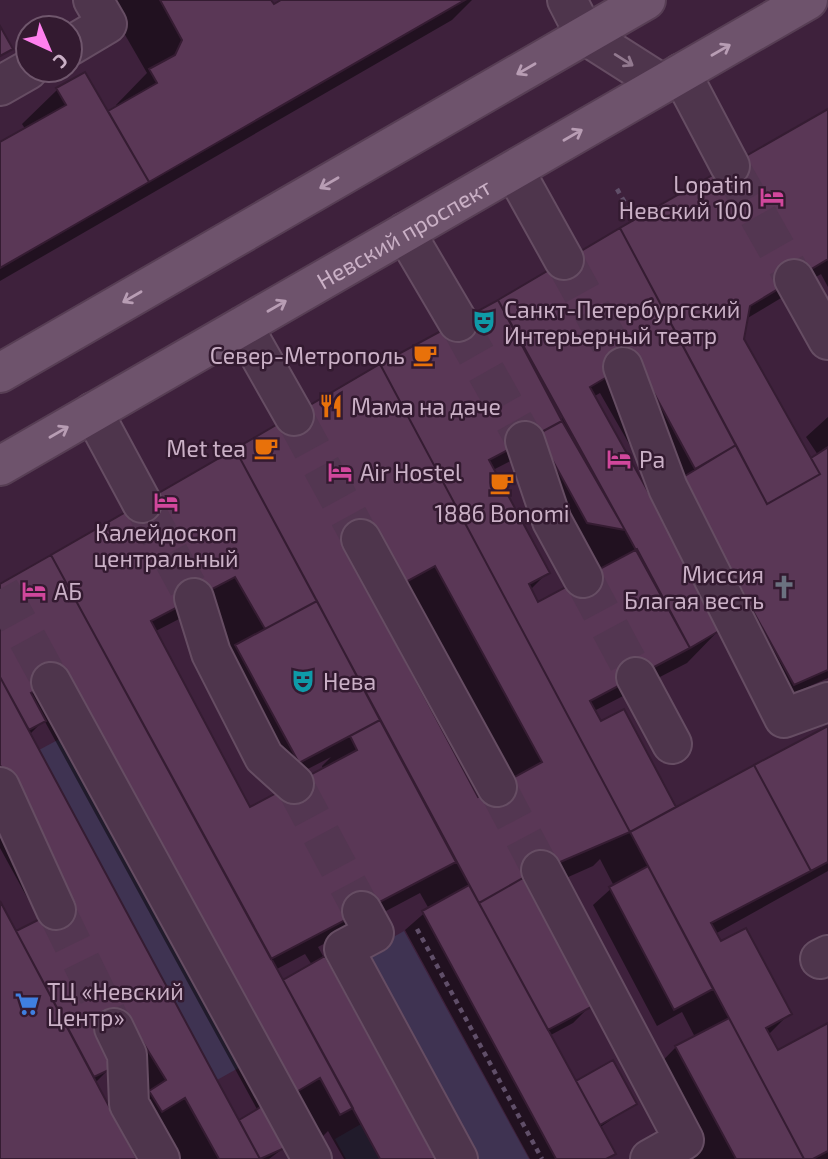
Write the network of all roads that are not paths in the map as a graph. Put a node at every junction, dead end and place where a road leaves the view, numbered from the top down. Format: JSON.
{"nodes":[{"id":1,"x":93,"y":0,"type":"edge"},
{"id":2,"x":568,"y":0,"type":"edge"},
{"id":3,"x":645,"y":0,"type":"edge"},
{"id":4,"x":808,"y":0,"type":"edge"},
{"id":5,"x":585,"y":35,"type":"junction"},
{"id":6,"x":84,"y":38,"type":"edge"},
{"id":7,"x":672,"y":78,"type":"junction"},
{"id":8,"x":730,"y":166,"type":"tunnel mouth"},
{"id":9,"x":514,"y":170,"type":"junction"},
{"id":10,"x":405,"y":232,"type":"junction"},
{"id":11,"x":564,"y":260,"type":"tunnel mouth"},
{"id":12,"x":794,"y":279,"type":"tunnel mouth"},
{"id":13,"x":458,"y":322,"type":"tunnel mouth"},
{"id":14,"x":243,"y":326,"type":"junction"},
{"id":15,"x":828,"y":340,"type":"edge"},
{"id":16,"x":623,"y":367,"type":"tunnel mouth"},
{"id":17,"x":0,"y":373,"type":"edge"},
{"id":18,"x":93,"y":412,"type":"junction"},
{"id":19,"x":294,"y":416,"type":"tunnel mouth"},
{"id":20,"x":525,"y":441,"type":"tunnel mouth"},
{"id":21,"x":0,"y":466,"type":"edge"},
{"id":22,"x":142,"y":503,"type":"tunnel mouth"},
{"id":23,"x":361,"y":539,"type":"tunnel mouth"},
{"id":24,"x":583,"y":578,"type":"tunnel mouth"},
{"id":25,"x":194,"y":598,"type":"tunnel mouth"},
{"id":26,"x":636,"y":677,"type":"tunnel mouth"},
{"id":27,"x":51,"y":682,"type":"tunnel mouth"},
{"id":28,"x":828,"y":702,"type":"edge"},
{"id":29,"x":672,"y":744,"type":"dead end"},
{"id":30,"x":293,"y":784,"type":"tunnel mouth"},
{"id":31,"x":0,"y":787,"type":"edge"},
{"id":32,"x":497,"y":787,"type":"tunnel mouth"},
{"id":33,"x":541,"y":870,"type":"tunnel mouth"},
{"id":34,"x":56,"y":910,"type":"tunnel mouth"},
{"id":35,"x":368,"y":922,"type":"road end"},
{"id":36,"x":114,"y":1028,"type":"tunnel mouth"},
{"id":37,"x":160,"y":1159,"type":"edge"},
{"id":38,"x":312,"y":1159,"type":"edge"},
{"id":39,"x":458,"y":1159,"type":"edge"},
{"id":40,"x":650,"y":1159,"type":"edge"}],
"edges":[{"from":1,"to":6,"type":"street"},
{"from":2,"to":5,"type":"street"},
{"from":3,"to":5,"type":"main road"},
{"from":7,"to":4,"type":"main road","name":"Невский проспект","one_way":true},
{"from":5,"to":7,"type":"street","one_way":true},
{"from":5,"to":17,"type":"main road","one_way":true},
{"from":7,"to":8,"type":"street"},
{"from":9,"to":7,"type":"main road","name":"Невский проспект","one_way":true},
{"from":9,"to":10,"type":"main road","name":"Невский проспект"},
{"from":9,"to":11,"type":"street"},
{"from":10,"to":13,"type":"street"},
{"from":14,"to":10,"type":"main road","name":"Невский проспект","one_way":true},
{"from":12,"to":15,"type":"street"},
{"from":14,"to":18,"type":"main road","name":"Невский проспект"},
{"from":14,"to":19,"type":"street"},
{"from":16,"to":28,"type":"street"},
{"from":21,"to":18,"type":"main road","name":"Невский проспект","one_way":true},
{"from":18,"to":22,"type":"street"},
{"from":20,"to":24,"type":"street"},
{"from":23,"to":32,"type":"street"},
{"from":25,"to":30,"type":"street"},
{"from":26,"to":29,"type":"street"},
{"from":27,"to":38,"type":"street"},
{"from":31,"to":34,"type":"street"},
{"from":33,"to":40,"type":"street"},
{"from":35,"to":39,"type":"street"},
{"from":36,"to":37,"type":"street"}]}
